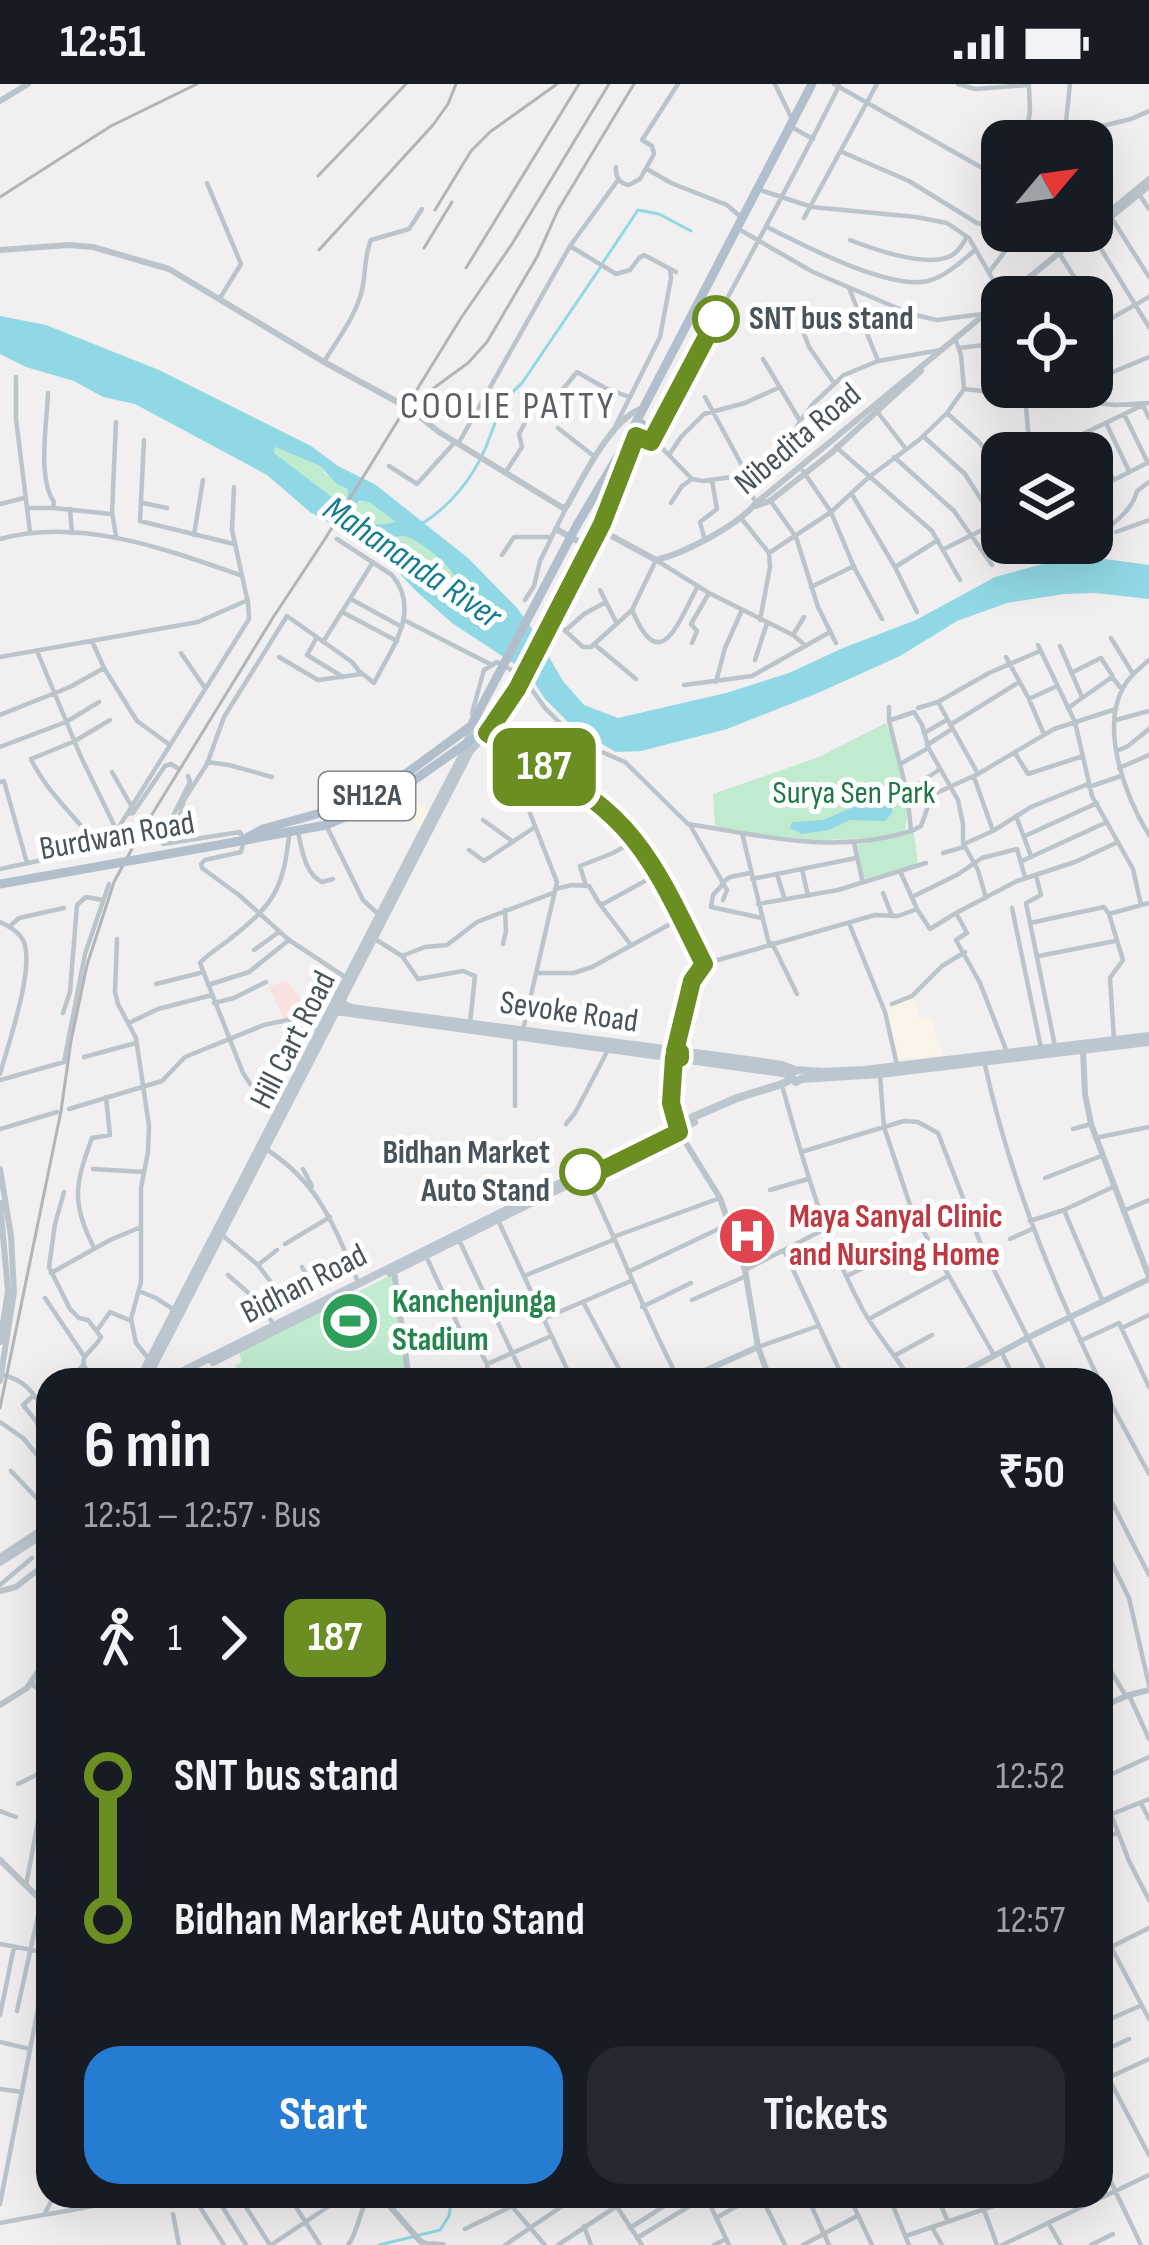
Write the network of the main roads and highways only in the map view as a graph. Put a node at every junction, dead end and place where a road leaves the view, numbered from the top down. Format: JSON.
{"nodes":[{"id":1,"x":815,"y":84,"type":"edge"},
{"id":2,"x":794,"y":124,"type":"junction"},
{"id":3,"x":744,"y":223,"type":"junction"},
{"id":4,"x":464,"y":744,"type":"junction"},
{"id":5,"x":240,"y":841,"type":"junction"},
{"id":6,"x":0,"y":884,"type":"edge"},
{"id":7,"x":337,"y":1007,"type":"junction"},
{"id":8,"x":429,"y":1021,"type":"junction"},
{"id":9,"x":518,"y":1032,"type":"junction"},
{"id":10,"x":1149,"y":1039,"type":"edge"},
{"id":11,"x":1083,"y":1047,"type":"junction"},
{"id":12,"x":675,"y":1054,"type":"junction"},
{"id":13,"x":983,"y":1058,"type":"junction"},
{"id":14,"x":792,"y":1078,"type":"junction"},
{"id":15,"x":564,"y":1185,"type":"junction"},
{"id":16,"x":483,"y":1224,"type":"junction"},
{"id":17,"x":394,"y":1268,"type":"junction"},
{"id":18,"x":327,"y":1301,"type":"junction"},
{"id":19,"x":275,"y":1328,"type":"junction"},
{"id":20,"x":147,"y":1368,"type":"edge"},
{"id":21,"x":150,"y":1368,"type":"edge"},
{"id":22,"x":190,"y":1368,"type":"edge"},
{"id":23,"x":199,"y":1368,"type":"edge"},
{"id":24,"x":36,"y":1535,"type":"edge"},
{"id":25,"x":0,"y":1559,"type":"edge"}],
"edges":[{"from":1,"to":2,"type":"main road","number":"SH12A"},
{"from":2,"to":3,"type":"main road","number":"SH12A"},
{"from":2,"to":3,"type":"main road","number":"SH12A"},
{"from":3,"to":4,"type":"main road","name":"Burdwan Road","number":"SH12A","bridge":true},
{"from":3,"to":4,"type":"main road","number":"SH12A","bridge":true},
{"from":4,"to":5,"type":"main road","name":"Burdwan Road","number":"SH12A"},
{"from":4,"to":5,"type":"main road","name":"Burdwan Road","number":"SH12A"},
{"from":4,"to":7,"type":"main road","name":"Hill Cart Road"},
{"from":4,"to":7,"type":"main road","name":"Hill Cart Road"},
{"from":5,"to":6,"type":"main road","name":"Burdwan Road","number":"SH12A","bridge":true},
{"from":7,"to":8,"type":"main road","name":"Sevoke Road"},
{"from":7,"to":20,"type":"main road","name":"Hill Cart Road"},
{"from":7,"to":21,"type":"main road","name":"Hill Cart Road"},
{"from":8,"to":9,"type":"main road","name":"Sevoke Road"},
{"from":8,"to":9,"type":"main road","name":"Sevoke Road"},
{"from":9,"to":12,"type":"main road","name":"Sevoke Road"},
{"from":9,"to":12,"type":"main road","name":"Sevoke Road"},
{"from":10,"to":11,"type":"main road","name":"Sevoke Road"},
{"from":10,"to":11,"type":"main road","name":"Sevoke Road"},
{"from":11,"to":13,"type":"main road","name":"Sevoke Road"},
{"from":11,"to":13,"type":"main road","name":"Sevoke Road"},
{"from":12,"to":14,"type":"main road","name":"Sevoke Road"},
{"from":13,"to":14,"type":"main road","name":"Sevoke Road"},
{"from":13,"to":14,"type":"main road","name":"Sevoke Road"},
{"from":14,"to":15,"type":"main road","name":"Bidhan Road"},
{"from":15,"to":16,"type":"main road","name":"Bidhan Road"},
{"from":15,"to":16,"type":"main road","name":"Bidhan Road"},
{"from":16,"to":17,"type":"main road","name":"Bidhan Road"},
{"from":16,"to":17,"type":"main road","name":"Bidhan Road"},
{"from":17,"to":18,"type":"main road","name":"Bidhan Road"},
{"from":17,"to":18,"type":"main road","name":"Bidhan Road"},
{"from":18,"to":19,"type":"main road","name":"Bidhan Road"},
{"from":19,"to":22,"type":"main road","name":"Bidhan Road"},
{"from":19,"to":23,"type":"main road","name":"Bidhan Road"},
{"from":24,"to":25,"type":"main road"}]}
